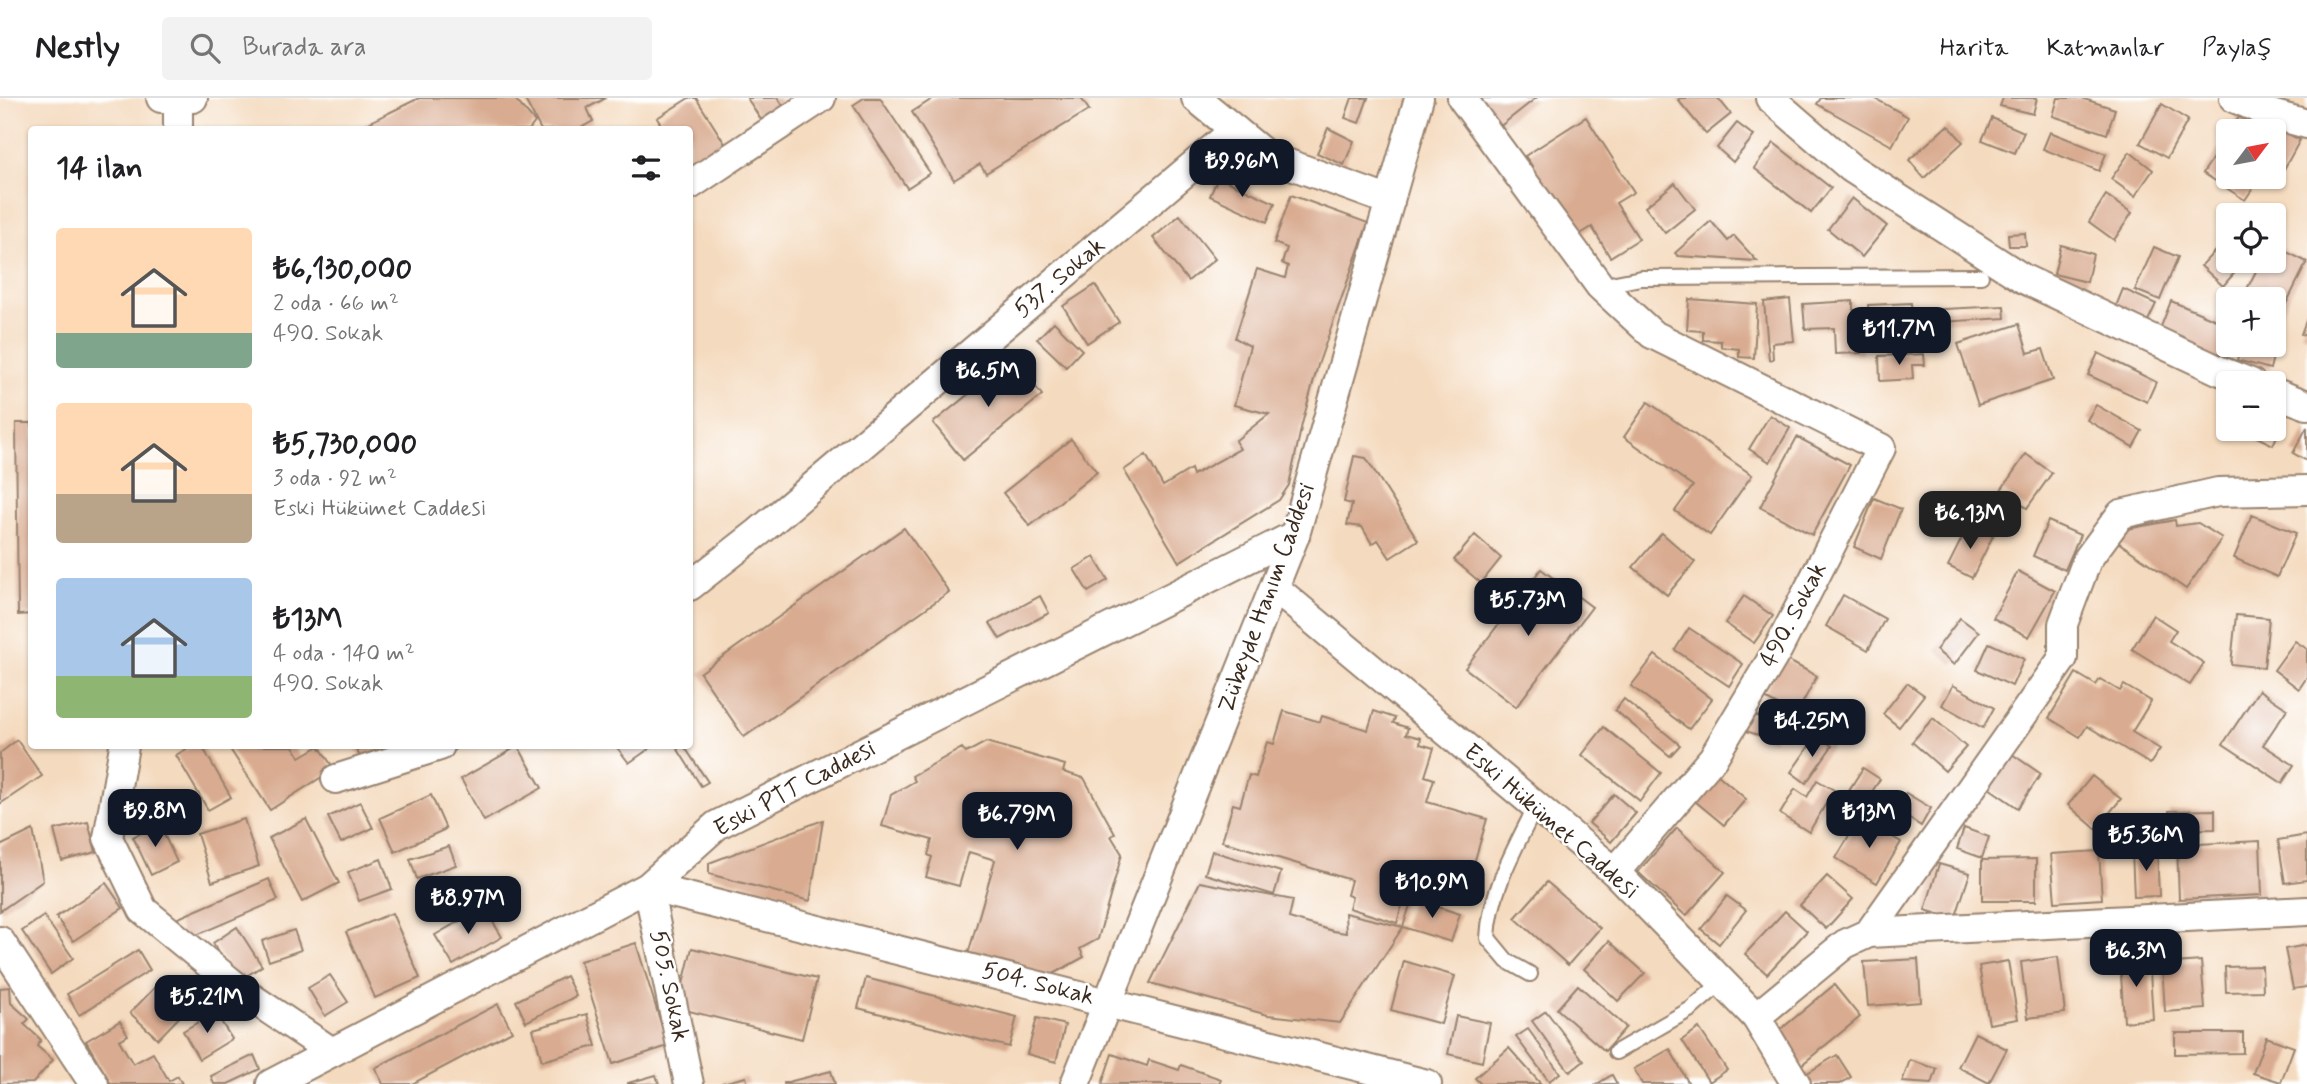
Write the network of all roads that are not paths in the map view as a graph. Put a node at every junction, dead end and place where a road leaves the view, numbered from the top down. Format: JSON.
{"nodes":[{"id":1,"x":177,"y":98,"type":"edge"},
{"id":2,"x":821,"y":98,"type":"edge"},
{"id":3,"x":1196,"y":98,"type":"edge"},
{"id":4,"x":1419,"y":98,"type":"edge"},
{"id":5,"x":1462,"y":98,"type":"edge"},
{"id":6,"x":1770,"y":98,"type":"edge"},
{"id":7,"x":2234,"y":98,"type":"edge"},
{"id":8,"x":2307,"y":124,"type":"edge"},
{"id":9,"x":178,"y":126,"type":"edge"},
{"id":10,"x":1235,"y":131,"type":"junction"},
{"id":11,"x":693,"y":183,"type":"edge"},
{"id":12,"x":1390,"y":201,"type":"junction"},
{"id":13,"x":1981,"y":276,"type":"dead end"},
{"id":14,"x":1600,"y":286,"type":"junction"},
{"id":15,"x":2221,"y":371,"type":"edge"},
{"id":16,"x":2286,"y":397,"type":"edge"},
{"id":17,"x":2307,"y":405,"type":"edge"},
{"id":18,"x":2307,"y":490,"type":"edge"},
{"id":19,"x":1296,"y":535,"type":"junction"},
{"id":20,"x":693,"y":584,"type":"edge"},
{"id":21,"x":1276,"y":589,"type":"junction"},
{"id":22,"x":123,"y":749,"type":"edge"},
{"id":23,"x":431,"y":749,"type":"edge"},
{"id":24,"x":336,"y":779,"type":"dead end"},
{"id":25,"x":1536,"y":806,"type":"junction"},
{"id":26,"x":1615,"y":872,"type":"junction"},
{"id":27,"x":648,"y":887,"type":"junction"},
{"id":28,"x":2307,"y":911,"type":"edge"},
{"id":29,"x":1869,"y":933,"type":"junction"},
{"id":30,"x":0,"y":941,"type":"edge"},
{"id":31,"x":1530,"y":974,"type":"dead end"},
{"id":32,"x":1722,"y":982,"type":"junction"},
{"id":33,"x":1108,"y":1002,"type":"junction"},
{"id":34,"x":1756,"y":1017,"type":"junction"},
{"id":35,"x":332,"y":1052,"type":"junction"},
{"id":36,"x":1616,"y":1052,"type":"dead end"},
{"id":37,"x":94,"y":1084,"type":"edge"},
{"id":38,"x":271,"y":1084,"type":"edge"},
{"id":39,"x":689,"y":1084,"type":"edge"},
{"id":40,"x":1075,"y":1084,"type":"edge"},
{"id":41,"x":1427,"y":1084,"type":"edge"},
{"id":42,"x":1796,"y":1084,"type":"edge"}],
"edges":[{"from":1,"to":9,"type":"street"},
{"from":2,"to":11,"type":"street"},
{"from":3,"to":10,"type":"street"},
{"from":4,"to":12,"type":"street","name":"Zübeyde Hanım Caddesi"},
{"from":5,"to":14,"type":"street"},
{"from":6,"to":15,"type":"street"},
{"from":7,"to":8,"type":"street"},
{"from":10,"to":12,"type":"street"},
{"from":10,"to":20,"type":"street","name":"537. Sokak"},
{"from":12,"to":19,"type":"street","name":"Zübeyde Hanım Caddesi"},
{"from":13,"to":14,"type":"lane"},
{"from":14,"to":26,"type":"street","name":"490. Sokak"},
{"from":16,"to":17,"type":"street"},
{"from":18,"to":29,"type":"street"},
{"from":19,"to":21,"type":"street","name":"Zübeyde Hanım Caddesi"},
{"from":19,"to":27,"type":"street","name":"Eski PTT Caddesi"},
{"from":21,"to":25,"type":"street","name":"Eski Hükümet Caddesi"},
{"from":21,"to":33,"type":"street","name":"Zübeyde Hanım Caddesi"},
{"from":22,"to":35,"type":"street"},
{"from":23,"to":24,"type":"street"},
{"from":25,"to":26,"type":"street","name":"Eski Hükümet Caddesi"},
{"from":25,"to":31,"type":"lane"},
{"from":26,"to":32,"type":"street","name":"Eski Hükümet Caddesi"},
{"from":27,"to":33,"type":"street","name":"504. Sokak"},
{"from":27,"to":35,"type":"street","name":"Eski PTT Caddesi"},
{"from":27,"to":39,"type":"street","name":"505. Sokak"},
{"from":28,"to":29,"type":"street"},
{"from":29,"to":34,"type":"street"},
{"from":30,"to":37,"type":"street"},
{"from":32,"to":34,"type":"street","name":"Eski Hükümet Caddesi"},
{"from":32,"to":36,"type":"lane"},
{"from":33,"to":40,"type":"street","name":"Zübeyde Hanım Caddesi"},
{"from":33,"to":41,"type":"street","name":"504. Sokak"},
{"from":34,"to":42,"type":"street","name":"Eski Hükümet Caddesi"},
{"from":35,"to":38,"type":"street","name":"Eski PTT Caddesi"}]}
